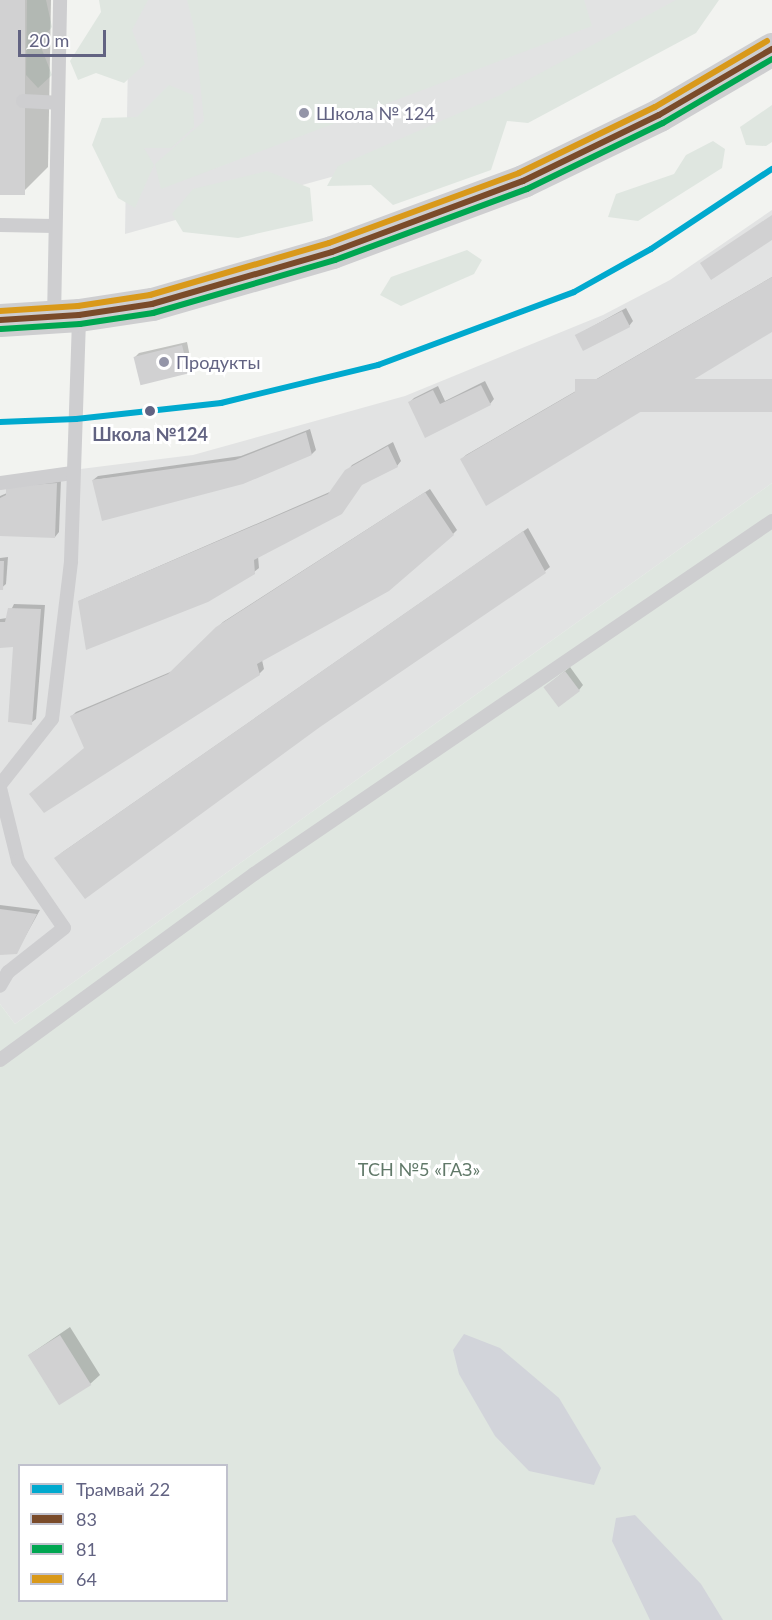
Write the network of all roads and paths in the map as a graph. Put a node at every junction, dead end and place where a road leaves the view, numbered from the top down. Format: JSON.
{"nodes":[{"id":1,"x":60,"y":0,"type":"edge"},
{"id":2,"x":772,"y":49,"type":"edge"},
{"id":3,"x":23,"y":102,"type":"dead end"},
{"id":4,"x":57,"y":103,"type":"junction"},
{"id":5,"x":0,"y":225,"type":"edge"},
{"id":6,"x":54,"y":226,"type":"junction"},
{"id":7,"x":67,"y":317,"type":"junction"},
{"id":8,"x":0,"y":320,"type":"edge"},
{"id":9,"x":72,"y":473,"type":"junction"},
{"id":10,"x":0,"y":483,"type":"edge"},
{"id":11,"x":772,"y":521,"type":"edge"},
{"id":12,"x":0,"y":787,"type":"edge"},
{"id":13,"x":0,"y":986,"type":"edge"},
{"id":14,"x":0,"y":1060,"type":"edge"}],
"edges":[{"from":1,"to":4,"type":"lane"},
{"from":2,"to":7,"type":"street"},
{"from":3,"to":4,"type":"lane"},
{"from":4,"to":6,"type":"lane"},
{"from":5,"to":6,"type":"lane"},
{"from":6,"to":7,"type":"lane"},
{"from":7,"to":8,"type":"street"},
{"from":7,"to":9,"type":"lane"},
{"from":9,"to":10,"type":"lane"},
{"from":9,"to":12,"type":"lane"},
{"from":11,"to":14,"type":"lane"},
{"from":12,"to":13,"type":"lane"}]}
